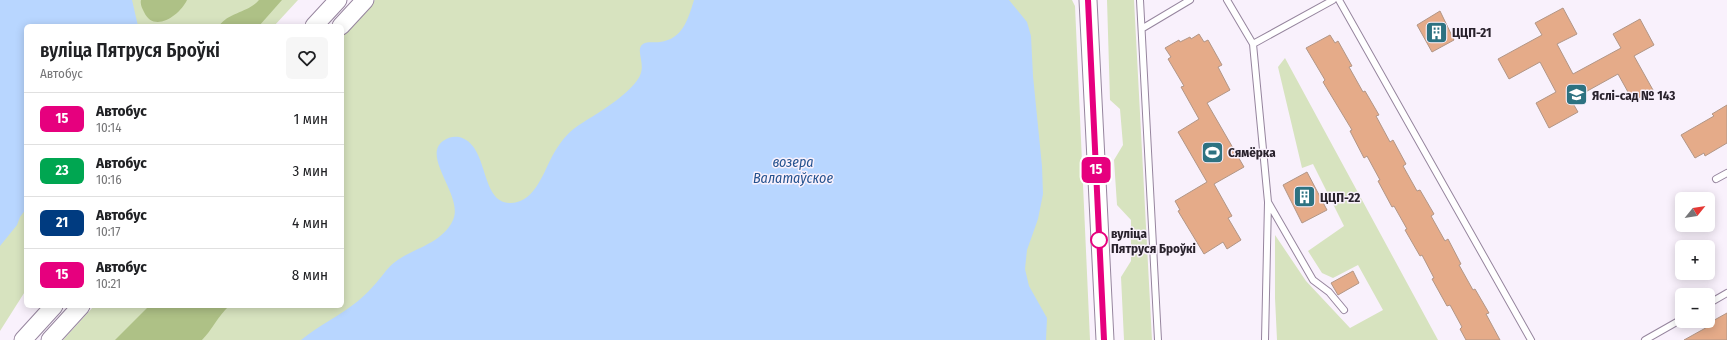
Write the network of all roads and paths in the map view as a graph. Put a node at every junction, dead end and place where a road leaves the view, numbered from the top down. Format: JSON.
{"nodes":[{"id":1,"x":338,"y":0,"type":"edge"},
{"id":2,"x":365,"y":0,"type":"edge"},
{"id":3,"x":1088,"y":0,"type":"edge"},
{"id":4,"x":1140,"y":0,"type":"edge"},
{"id":5,"x":1190,"y":0,"type":"edge"},
{"id":6,"x":1227,"y":0,"type":"edge"},
{"id":7,"x":1333,"y":0,"type":"edge"},
{"id":8,"x":1339,"y":0,"type":"edge"},
{"id":9,"x":316,"y":24,"type":"edge"},
{"id":10,"x":343,"y":24,"type":"edge"},
{"id":11,"x":1143,"y":28,"type":"junction"},
{"id":12,"x":1253,"y":44,"type":"junction"},
{"id":13,"x":1727,"y":173,"type":"edge"},
{"id":14,"x":1716,"y":179,"type":"dead end"},
{"id":15,"x":1268,"y":202,"type":"junction"},
{"id":16,"x":1727,"y":293,"type":"edge"},
{"id":17,"x":1715,"y":300,"type":"edge"},
{"id":18,"x":52,"y":308,"type":"edge"},
{"id":19,"x":79,"y":308,"type":"edge"},
{"id":20,"x":1344,"y":310,"type":"dead end"},
{"id":21,"x":1675,"y":323,"type":"edge"},
{"id":22,"x":23,"y":340,"type":"edge"},
{"id":23,"x":50,"y":340,"type":"edge"},
{"id":24,"x":1104,"y":340,"type":"edge"},
{"id":25,"x":1158,"y":340,"type":"edge"},
{"id":26,"x":1265,"y":340,"type":"edge"},
{"id":27,"x":1531,"y":340,"type":"edge"},
{"id":28,"x":1645,"y":340,"type":"edge"}],
"edges":[{"from":1,"to":9,"type":"street"},
{"from":2,"to":10,"type":"street"},
{"from":3,"to":24,"type":"street"},
{"from":4,"to":11,"type":"lane"},
{"from":5,"to":11,"type":"lane"},
{"from":6,"to":12,"type":"lane"},
{"from":7,"to":12,"type":"lane"},
{"from":8,"to":27,"type":"lane"},
{"from":11,"to":25,"type":"lane"},
{"from":12,"to":15,"type":"lane"},
{"from":13,"to":14,"type":"lane"},
{"from":15,"to":20,"type":"lane"},
{"from":15,"to":26,"type":"lane"},
{"from":16,"to":17,"type":"lane"},
{"from":18,"to":22,"type":"street"},
{"from":19,"to":23,"type":"street"},
{"from":21,"to":28,"type":"lane"}]}
